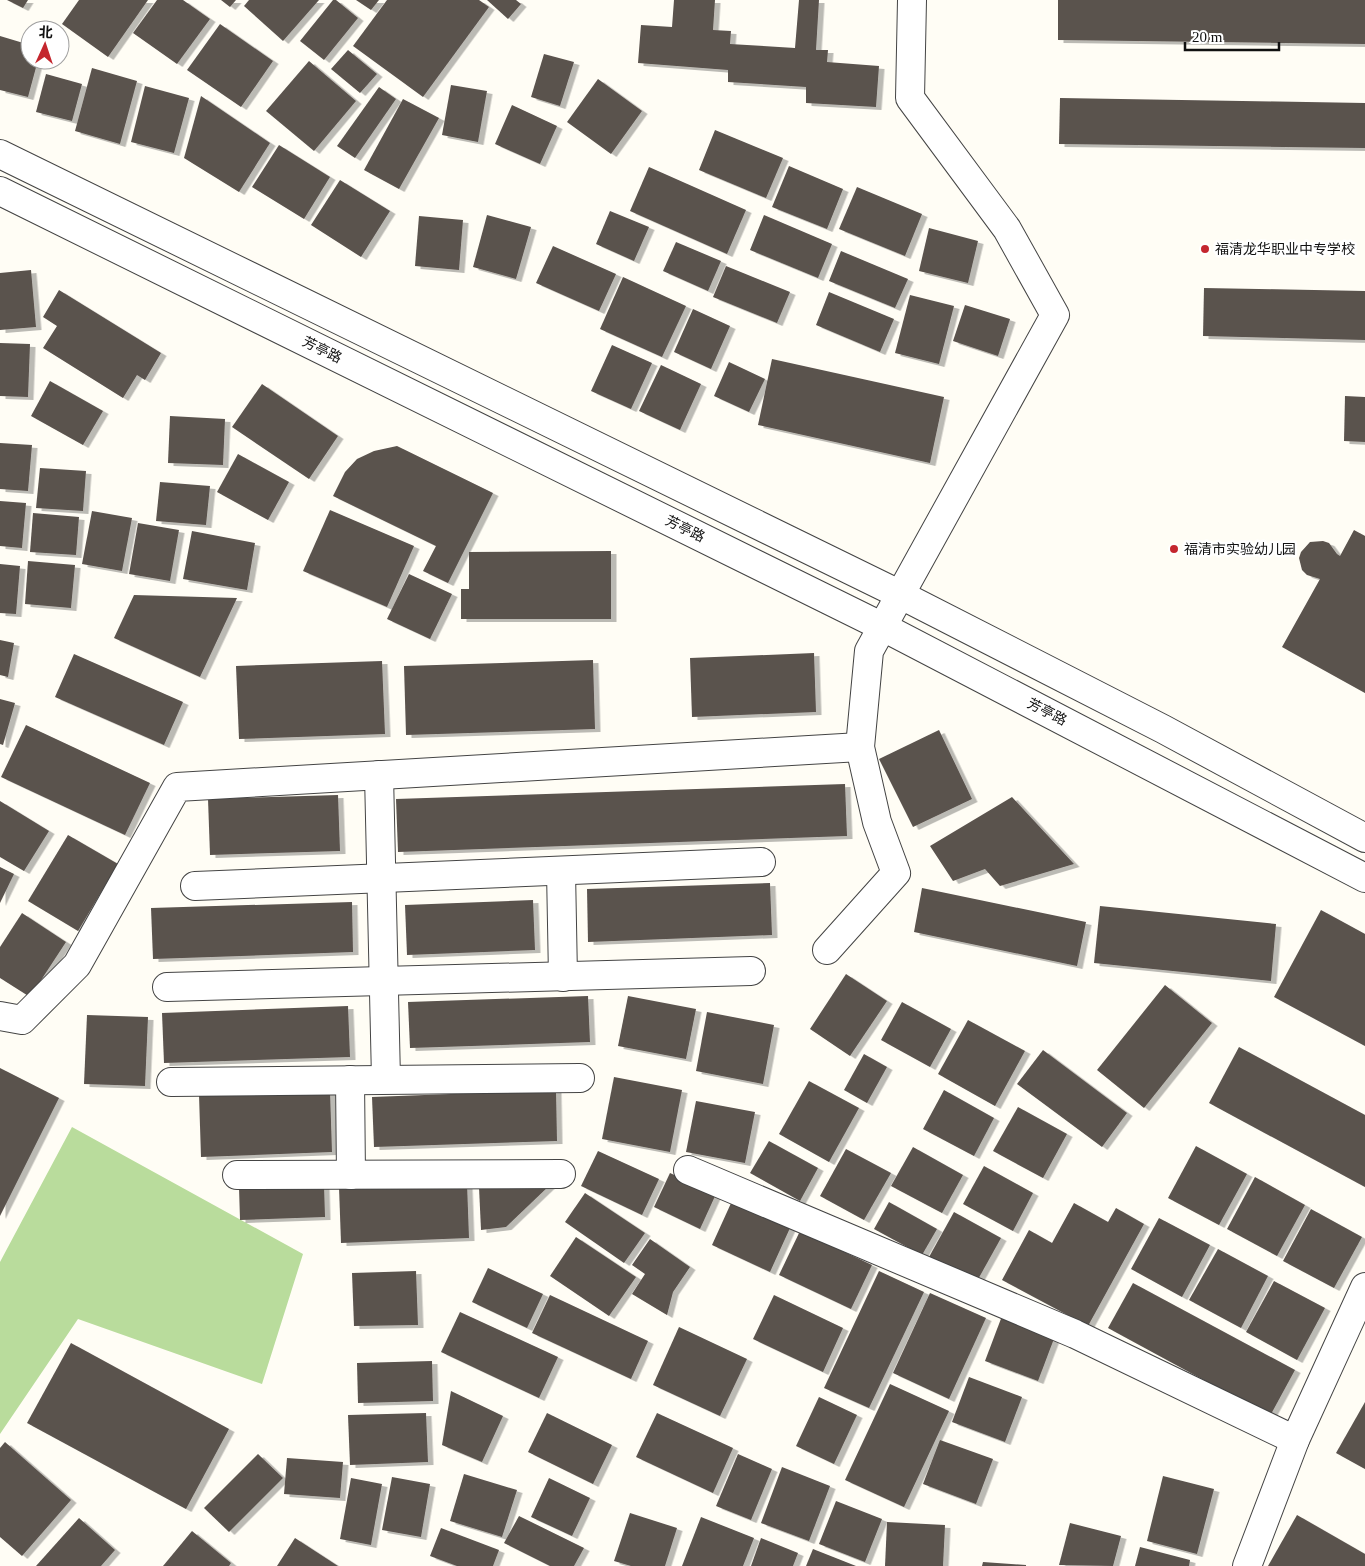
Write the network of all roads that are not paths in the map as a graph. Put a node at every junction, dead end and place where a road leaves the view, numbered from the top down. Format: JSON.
{"nodes":[{"id":1,"x":912,"y":0,"type":"edge"},
{"id":2,"x":0,"y":154,"type":"edge"},
{"id":3,"x":0,"y":191,"type":"edge"},
{"id":4,"x":901,"y":595,"type":"junction"},
{"id":5,"x":883,"y":627,"type":"junction"},
{"id":6,"x":860,"y":747,"type":"junction"},
{"id":7,"x":379,"y":775,"type":"junction"},
{"id":8,"x":1365,"y":838,"type":"edge"},
{"id":9,"x":761,"y":862,"type":"dead end"},
{"id":10,"x":561,"y":871,"type":"junction"},
{"id":11,"x":381,"y":878,"type":"junction"},
{"id":12,"x":1365,"y":878,"type":"edge"},
{"id":13,"x":195,"y":886,"type":"dead end"},
{"id":14,"x":826,"y":950,"type":"dead end"},
{"id":15,"x":751,"y":971,"type":"dead end"},
{"id":16,"x":563,"y":977,"type":"junction"},
{"id":17,"x":384,"y":981,"type":"junction"},
{"id":18,"x":167,"y":987,"type":"dead end"},
{"id":19,"x":0,"y":1016,"type":"edge"},
{"id":20,"x":580,"y":1078,"type":"dead end"},
{"id":21,"x":386,"y":1079,"type":"junction"},
{"id":22,"x":350,"y":1080,"type":"junction"},
{"id":23,"x":171,"y":1082,"type":"dead end"},
{"id":24,"x":688,"y":1170,"type":"dead end"},
{"id":25,"x":561,"y":1174,"type":"dead end"},
{"id":26,"x":237,"y":1175,"type":"dead end"},
{"id":27,"x":351,"y":1175,"type":"junction"},
{"id":28,"x":1365,"y":1287,"type":"edge"},
{"id":29,"x":1296,"y":1440,"type":"junction"},
{"id":30,"x":1247,"y":1566,"type":"edge"}],
"edges":[{"from":1,"to":4,"type":"street"},
{"from":2,"to":4,"type":"street"},
{"from":3,"to":5,"type":"street","name":"芳亭路"},
{"from":4,"to":5,"type":"street"},
{"from":4,"to":8,"type":"street"},
{"from":5,"to":6,"type":"street"},
{"from":5,"to":12,"type":"street","name":"芳亭路"},
{"from":6,"to":7,"type":"street"},
{"from":6,"to":14,"type":"street"},
{"from":7,"to":11,"type":"street"},
{"from":7,"to":19,"type":"street"},
{"from":9,"to":10,"type":"street"},
{"from":10,"to":11,"type":"street"},
{"from":10,"to":16,"type":"street"},
{"from":11,"to":13,"type":"street"},
{"from":11,"to":17,"type":"street"},
{"from":15,"to":16,"type":"street"},
{"from":16,"to":17,"type":"street"},
{"from":17,"to":18,"type":"street"},
{"from":17,"to":21,"type":"street"},
{"from":20,"to":21,"type":"street"},
{"from":21,"to":22,"type":"street"},
{"from":22,"to":23,"type":"street"},
{"from":22,"to":27,"type":"street"},
{"from":24,"to":29,"type":"street"},
{"from":25,"to":27,"type":"street"},
{"from":26,"to":27,"type":"street"},
{"from":28,"to":29,"type":"street"},
{"from":29,"to":30,"type":"street"}]}
